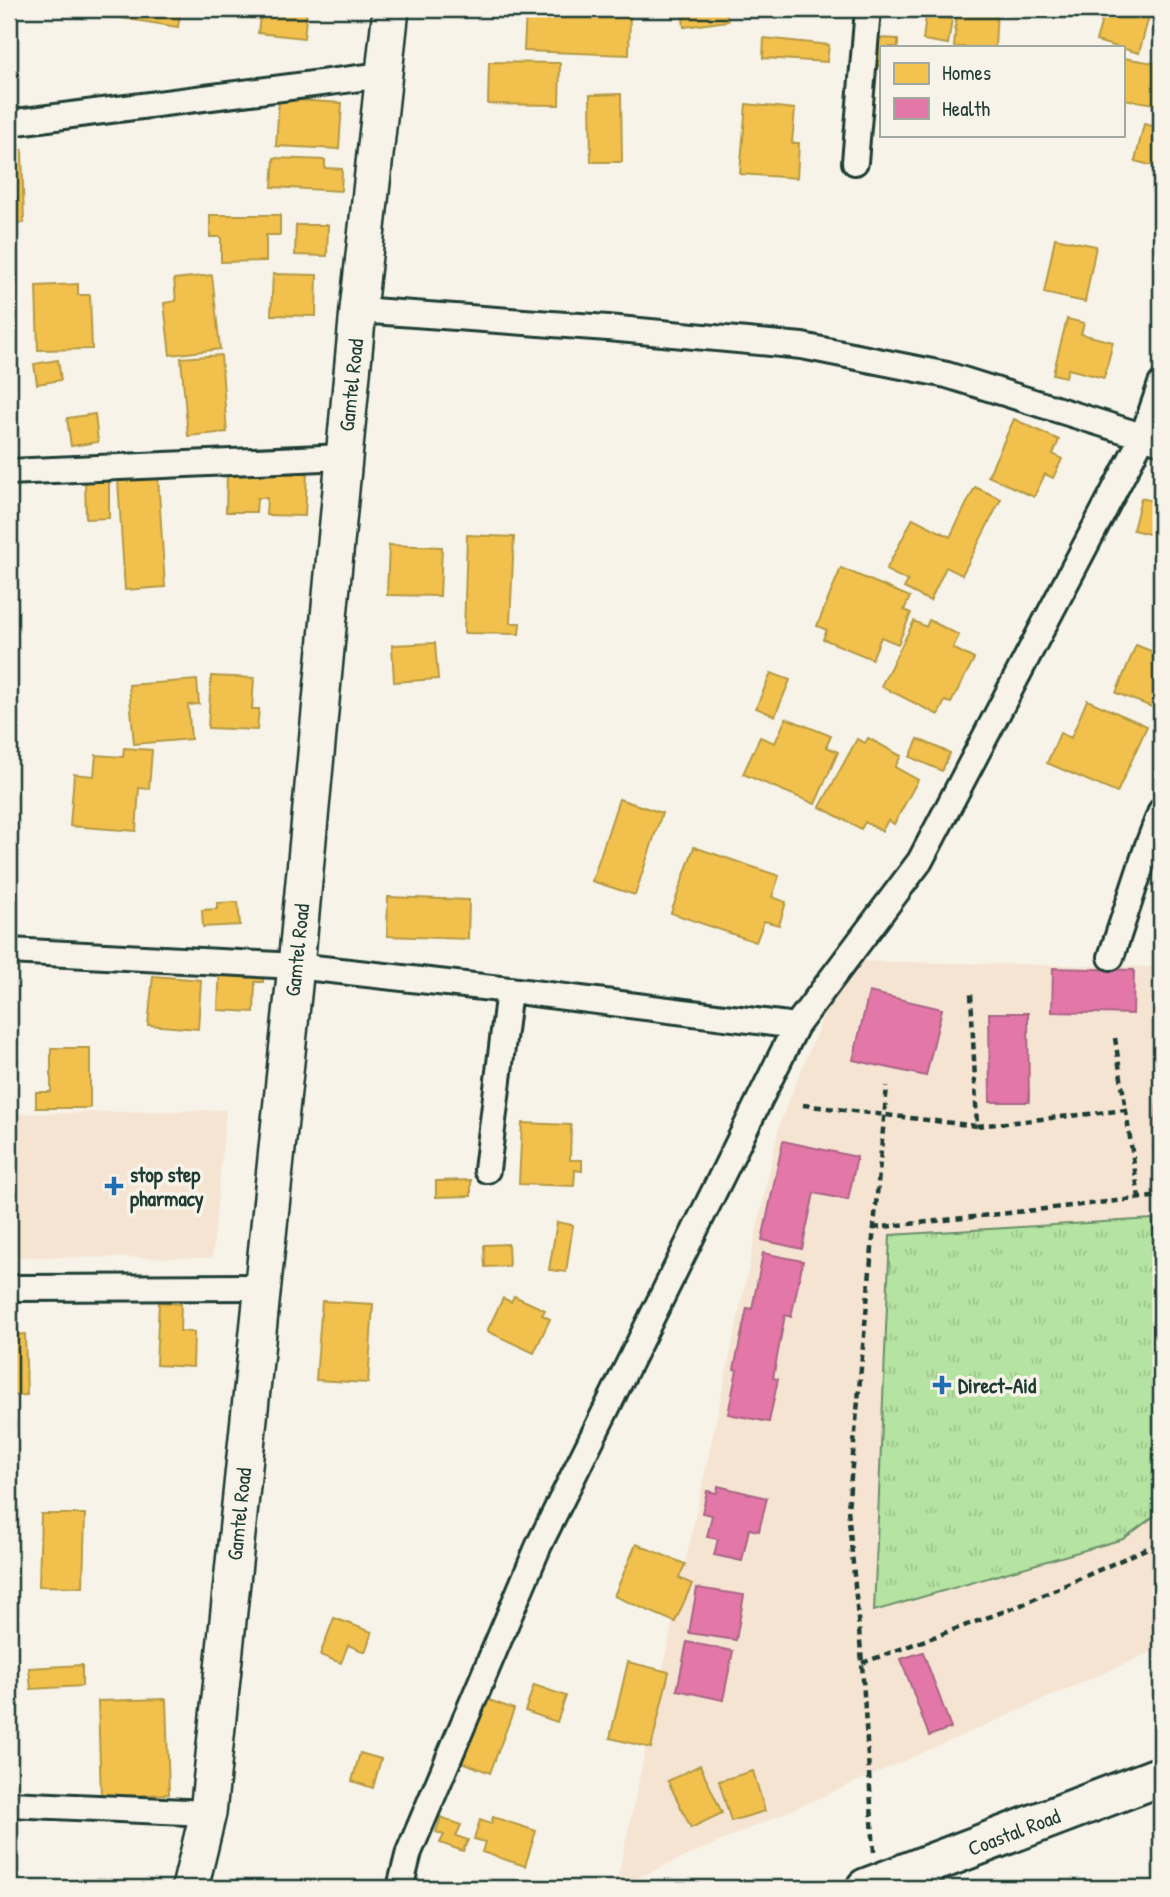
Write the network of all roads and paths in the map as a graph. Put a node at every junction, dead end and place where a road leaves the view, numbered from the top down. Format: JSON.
{"nodes":[{"id":1,"x":391,"y":9,"type":"edge"},
{"id":2,"x":868,"y":9,"type":"edge"},
{"id":3,"x":383,"y":75,"type":"junction"},
{"id":4,"x":9,"y":123,"type":"edge"},
{"id":5,"x":855,"y":162,"type":"dead end"},
{"id":6,"x":358,"y":310,"type":"junction"},
{"id":7,"x":1161,"y":384,"type":"edge"},
{"id":8,"x":1152,"y":439,"type":"edge"},
{"id":9,"x":344,"y":457,"type":"junction"},
{"id":10,"x":9,"y":472,"type":"edge"},
{"id":11,"x":1161,"y":811,"type":"edge"},
{"id":12,"x":9,"y":951,"type":"edge"},
{"id":13,"x":1111,"y":957,"type":"dead end"},
{"id":14,"x":296,"y":966,"type":"junction"},
{"id":15,"x":509,"y":990,"type":"junction"},
{"id":16,"x":971,"y":993,"type":"dead end"},
{"id":17,"x":796,"y":1026,"type":"junction"},
{"id":18,"x":1115,"y":1038,"type":"dead end"},
{"id":19,"x":887,"y":1086,"type":"dead end"},
{"id":20,"x":803,"y":1105,"type":"dead end"},
{"id":21,"x":1126,"y":1110,"type":"junction"},
{"id":22,"x":884,"y":1114,"type":"junction"},
{"id":23,"x":977,"y":1126,"type":"junction"},
{"id":24,"x":487,"y":1170,"type":"dead end"},
{"id":25,"x":1161,"y":1196,"type":"edge"},
{"id":26,"x":1139,"y":1198,"type":"junction"},
{"id":27,"x":873,"y":1228,"type":"junction"},
{"id":28,"x":262,"y":1287,"type":"junction"},
{"id":29,"x":9,"y":1288,"type":"edge"},
{"id":30,"x":1161,"y":1542,"type":"edge"},
{"id":31,"x":862,"y":1663,"type":"junction"},
{"id":32,"x":1161,"y":1776,"type":"edge"},
{"id":33,"x":9,"y":1804,"type":"edge"},
{"id":34,"x":208,"y":1813,"type":"junction"},
{"id":35,"x":871,"y":1886,"type":"edge"},
{"id":36,"x":190,"y":1888,"type":"edge"},
{"id":37,"x":400,"y":1888,"type":"edge"}],
"edges":[{"from":1,"to":3,"type":"street","name":"Gamtel Road"},
{"from":2,"to":5,"type":"street"},
{"from":3,"to":4,"type":"street"},
{"from":3,"to":6,"type":"street","name":"Gamtel Road"},
{"from":6,"to":8,"type":"street"},
{"from":6,"to":9,"type":"street","name":"Gamtel Road"},
{"from":7,"to":8,"type":"street"},
{"from":8,"to":17,"type":"street"},
{"from":9,"to":10,"type":"street"},
{"from":9,"to":14,"type":"street","name":"Gamtel Road"},
{"from":11,"to":13,"type":"street"},
{"from":12,"to":14,"type":"street"},
{"from":14,"to":15,"type":"street"},
{"from":14,"to":28,"type":"street","name":"Gamtel Road"},
{"from":15,"to":17,"type":"street"},
{"from":15,"to":24,"type":"street"},
{"from":16,"to":23,"type":"path"},
{"from":17,"to":37,"type":"street"},
{"from":18,"to":21,"type":"path"},
{"from":19,"to":22,"type":"path"},
{"from":20,"to":22,"type":"path"},
{"from":21,"to":23,"type":"path"},
{"from":21,"to":26,"type":"path"},
{"from":22,"to":23,"type":"path"},
{"from":22,"to":27,"type":"path"},
{"from":25,"to":26,"type":"path"},
{"from":26,"to":27,"type":"path"},
{"from":27,"to":31,"type":"path"},
{"from":28,"to":29,"type":"street"},
{"from":28,"to":34,"type":"street","name":"Gamtel Road"},
{"from":30,"to":31,"type":"path"},
{"from":31,"to":35,"type":"path"},
{"from":32,"to":35,"type":"main road","name":"Coastal Road"},
{"from":33,"to":34,"type":"street"},
{"from":34,"to":36,"type":"street","name":"Gamtel Road"}]}
